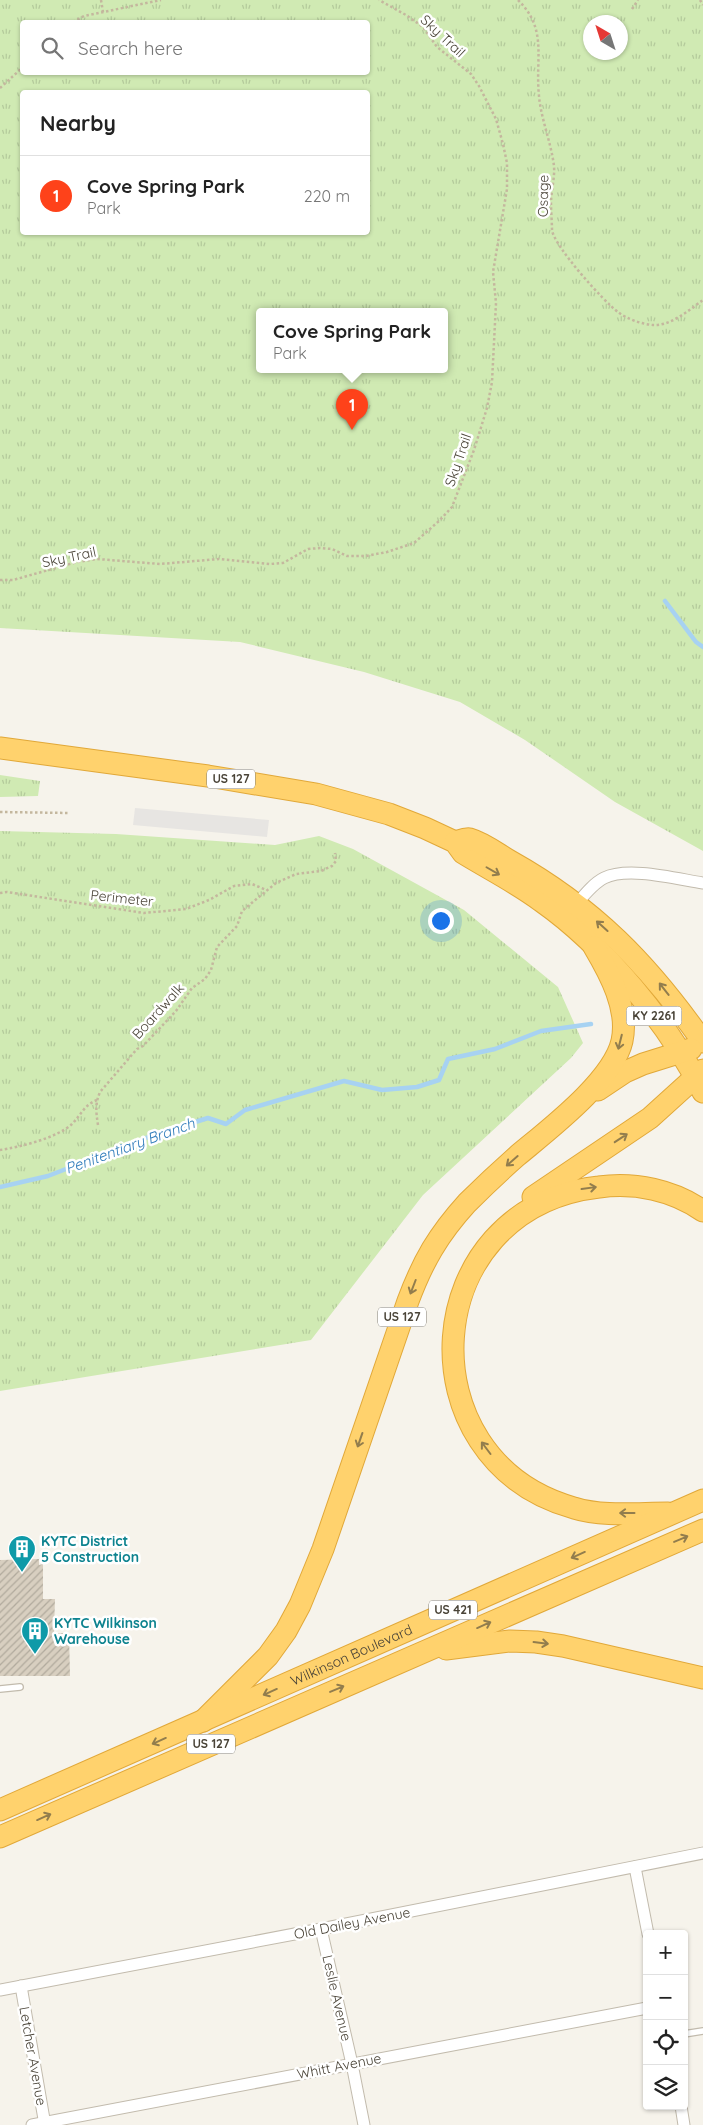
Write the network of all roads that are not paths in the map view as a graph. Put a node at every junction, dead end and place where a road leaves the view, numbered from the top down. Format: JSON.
{"nodes":[{"id":1,"x":0,"y":748,"type":"edge"},
{"id":2,"x":703,"y":883,"type":"edge"},
{"id":3,"x":570,"y":911,"type":"junction"},
{"id":4,"x":594,"y":947,"type":"junction"},
{"id":5,"x":703,"y":1044,"type":"edge"},
{"id":6,"x":679,"y":1052,"type":"junction"},
{"id":7,"x":701,"y":1080,"type":"edge"},
{"id":8,"x":576,"y":1105,"type":"junction"},
{"id":9,"x":703,"y":1211,"type":"edge"},
{"id":10,"x":478,"y":1258,"type":"junction"},
{"id":11,"x":703,"y":1500,"type":"edge"},
{"id":12,"x":676,"y":1512,"type":"junction"},
{"id":13,"x":703,"y":1530,"type":"edge"},
{"id":14,"x":423,"y":1652,"type":"junction"},
{"id":15,"x":703,"y":1678,"type":"edge"},
{"id":16,"x":20,"y":1687,"type":"dead end"},
{"id":17,"x":0,"y":1689,"type":"edge"},
{"id":18,"x":204,"y":1721,"type":"junction"},
{"id":19,"x":0,"y":1810,"type":"edge"},
{"id":20,"x":0,"y":1837,"type":"edge"},
{"id":21,"x":703,"y":1852,"type":"edge"},
{"id":22,"x":636,"y":1867,"type":"junction"},
{"id":23,"x":321,"y":1929,"type":"junction"},
{"id":24,"x":647,"y":1930,"type":"edge"},
{"id":25,"x":21,"y":1986,"type":"junction"},
{"id":26,"x":0,"y":1990,"type":"edge"},
{"id":27,"x":643,"y":2009,"type":"edge"},
{"id":28,"x":703,"y":2031,"type":"edge"},
{"id":29,"x":688,"y":2033,"type":"edge"},
{"id":30,"x":352,"y":2064,"type":"junction"},
{"id":31,"x":682,"y":2110,"type":"edge"},
{"id":32,"x":45,"y":2124,"type":"edge"},
{"id":33,"x":32,"y":2125,"type":"edge"},
{"id":34,"x":364,"y":2125,"type":"edge"},
{"id":35,"x":684,"y":2125,"type":"edge"}],
"edges":[{"from":1,"to":3,"type":"highway","number":"US 127"},
{"from":2,"to":3,"type":"street"},
{"from":3,"to":4,"type":"highway","number":"US 127"},
{"from":5,"to":3,"type":"highway","number":"US 127","one_way":true},
{"from":4,"to":6,"type":"highway","number":"KY 2261"},
{"from":4,"to":8,"type":"highway","number":"US 127","one_way":true},
{"from":5,"to":6,"type":"highway"},
{"from":6,"to":7,"type":"highway","number":"KY 2261"},
{"from":6,"to":8,"type":"highway"},
{"from":10,"to":7,"type":"highway","one_way":true},
{"from":8,"to":18,"type":"highway","number":"US 127","one_way":true},
{"from":10,"to":9,"type":"highway","one_way":true},
{"from":12,"to":10,"type":"highway","one_way":true},
{"from":11,"to":12,"type":"highway","name":"Wilkinson Boulevard","number":"US 421"},
{"from":12,"to":18,"type":"highway","name":"Wilkinson Boulevard","number":"US 421","one_way":true},
{"from":14,"to":13,"type":"highway","name":"Wilkinson Boulevard","number":"US 421","one_way":true},
{"from":14,"to":15,"type":"highway","number":"US 127","one_way":true},
{"from":20,"to":14,"type":"highway","name":"Wilkinson Boulevard","number":"US 127","one_way":true},
{"from":16,"to":17,"type":"lane"},
{"from":18,"to":19,"type":"highway","name":"Wilkinson Boulevard","number":"US 127","one_way":true},
{"from":21,"to":22,"type":"street","name":"Old Dailey Avenue"},
{"from":22,"to":23,"type":"street","name":"Old Dailey Avenue"},
{"from":22,"to":24,"type":"street"},
{"from":23,"to":25,"type":"street","name":"Old Dailey Avenue"},
{"from":23,"to":30,"type":"street","name":"Leslie Avenue"},
{"from":25,"to":26,"type":"street","name":"Old Dailey Avenue"},
{"from":25,"to":32,"type":"street","name":"Letcher Avenue"},
{"from":27,"to":30,"type":"street","name":"Whitt Avenue"},
{"from":28,"to":29,"type":"lane"},
{"from":30,"to":32,"type":"street","name":"Whitt Avenue"},
{"from":30,"to":34,"type":"street","name":"Leslie Avenue"},
{"from":31,"to":35,"type":"street"},
{"from":32,"to":33,"type":"street","name":"Whitt Avenue"}]}
